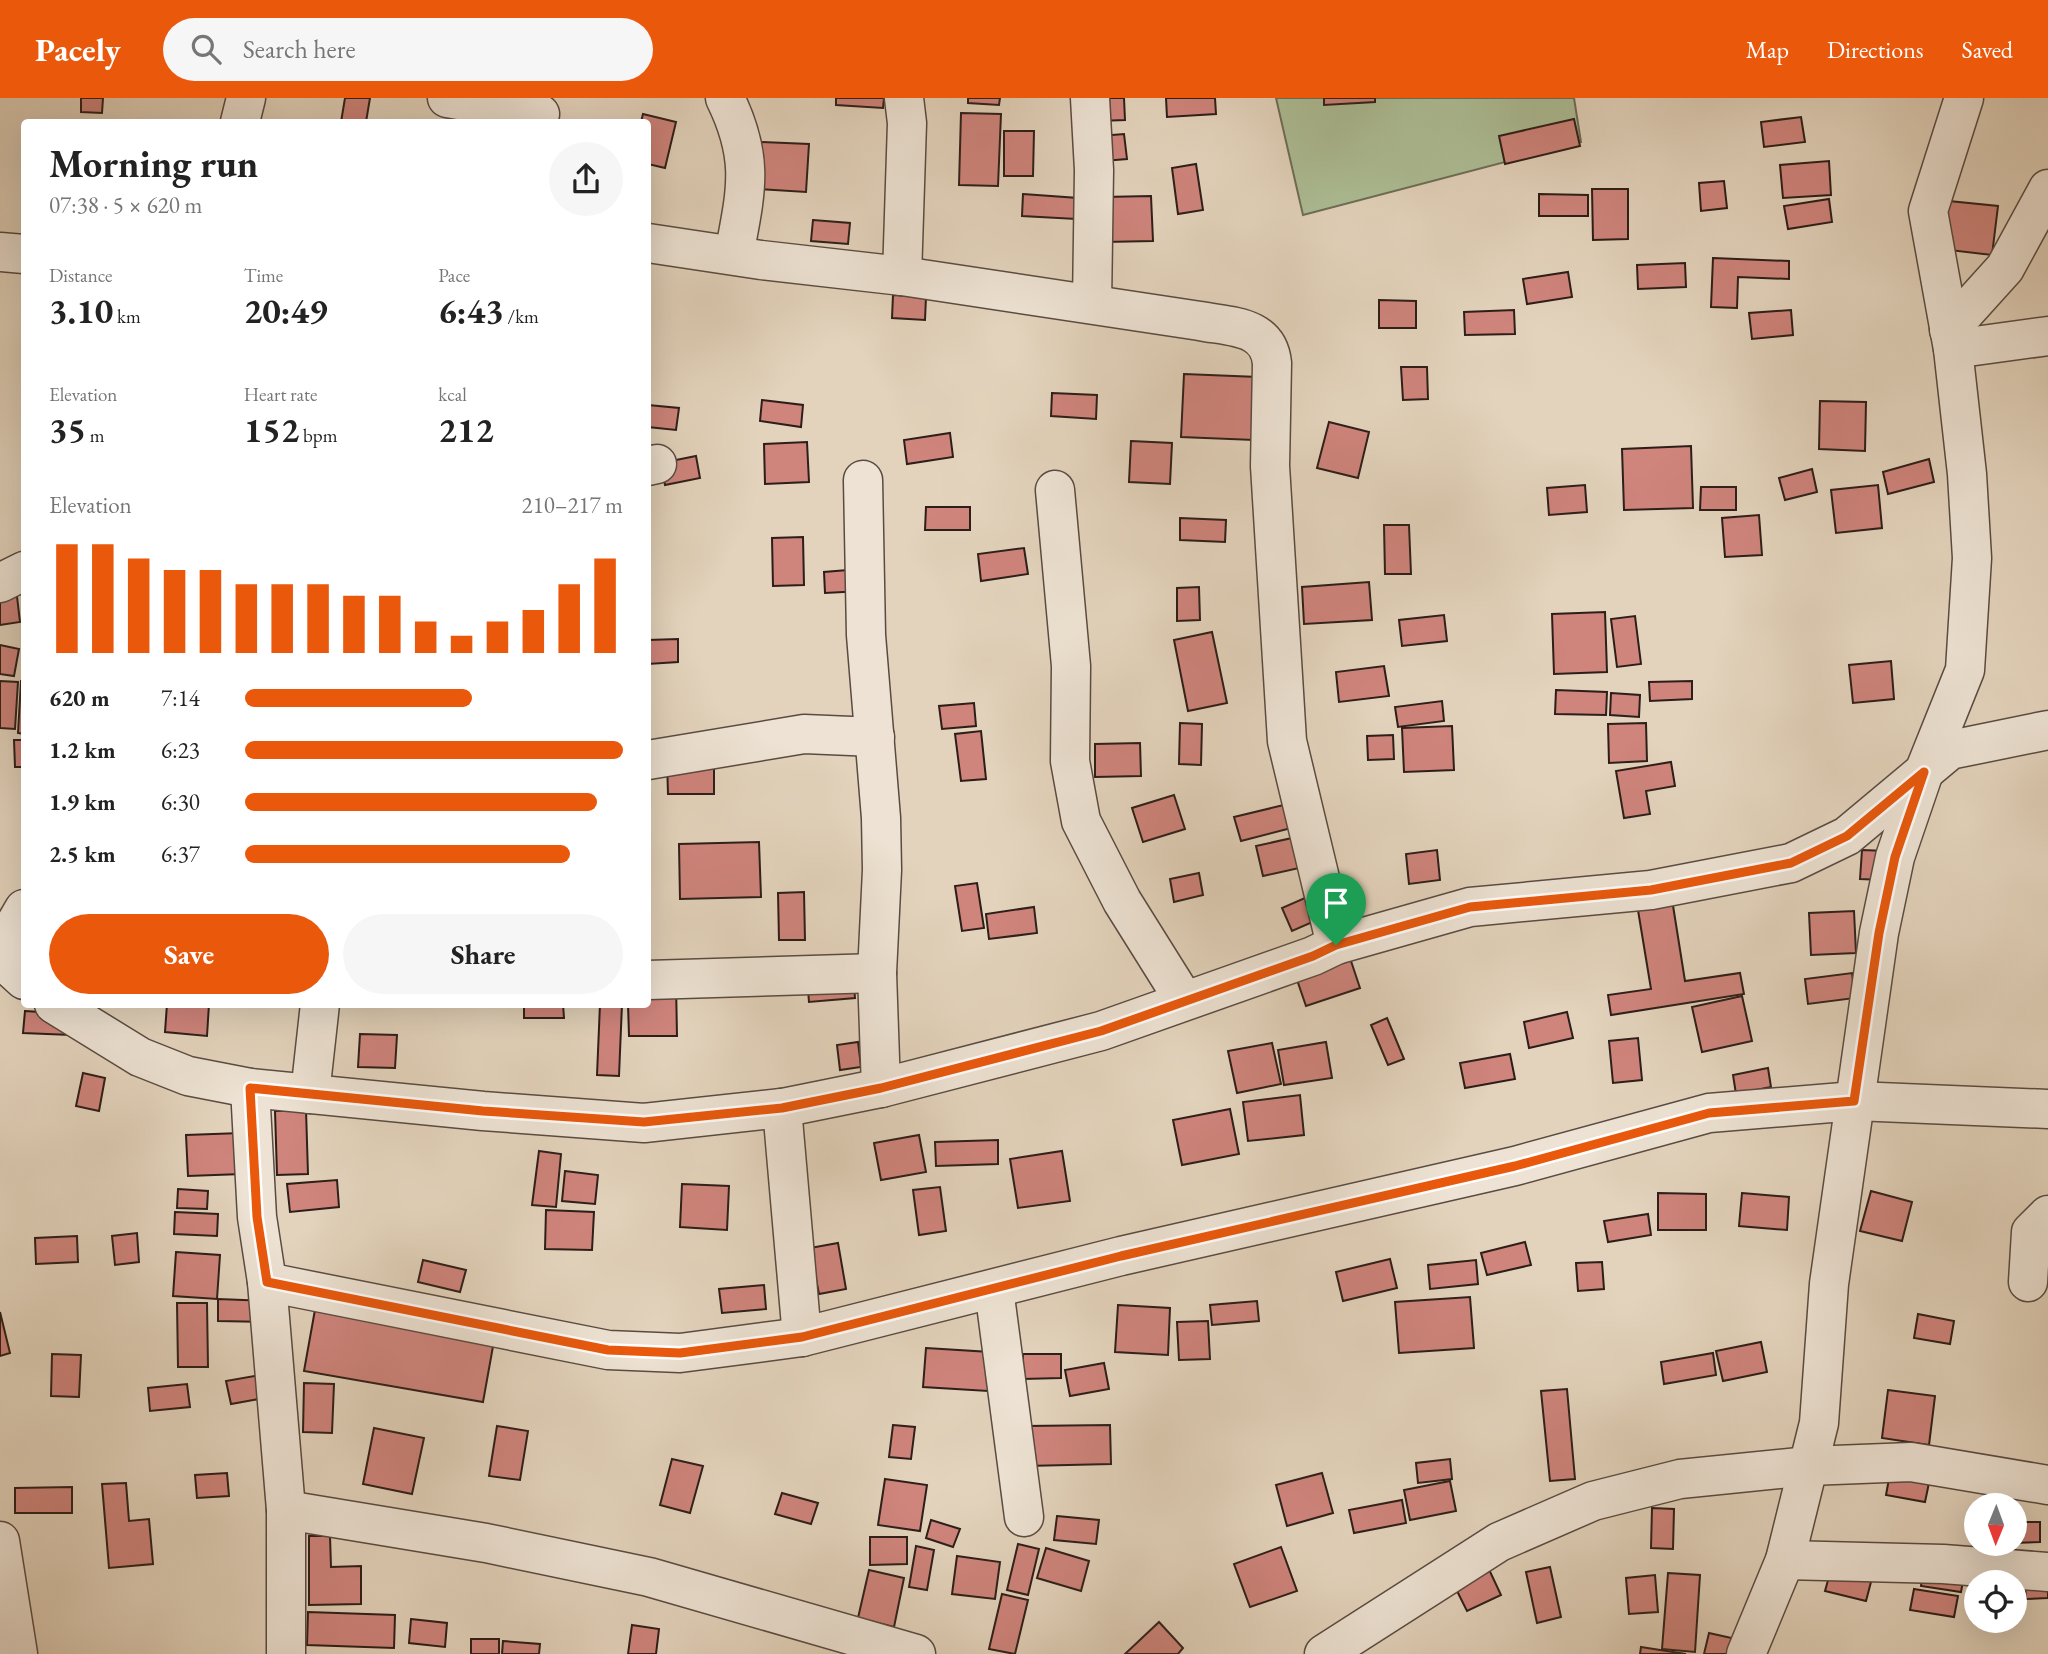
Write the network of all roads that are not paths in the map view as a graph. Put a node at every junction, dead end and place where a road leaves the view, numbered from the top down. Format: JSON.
{"nodes":[{"id":1,"x":246,"y":98,"type":"edge"},
{"id":2,"x":447,"y":98,"type":"edge"},
{"id":3,"x":725,"y":98,"type":"edge"},
{"id":4,"x":904,"y":98,"type":"edge"},
{"id":5,"x":1090,"y":98,"type":"edge"},
{"id":6,"x":1964,"y":98,"type":"edge"},
{"id":7,"x":543,"y":112,"type":"edge"},
{"id":8,"x":241,"y":119,"type":"edge"},
{"id":9,"x":2048,"y":189,"type":"edge"},
{"id":10,"x":651,"y":243,"type":"edge"},
{"id":11,"x":0,"y":252,"type":"edge"},
{"id":12,"x":21,"y":254,"type":"edge"},
{"id":13,"x":734,"y":255,"type":"junction"},
{"id":14,"x":902,"y":276,"type":"junction"},
{"id":15,"x":1092,"y":304,"type":"junction"},
{"id":16,"x":2048,"y":336,"type":"edge"},
{"id":17,"x":1951,"y":339,"type":"junction"},
{"id":18,"x":863,"y":480,"type":"dead end"},
{"id":19,"x":1055,"y":490,"type":"dead end"},
{"id":20,"x":21,"y":572,"type":"edge"},
{"id":21,"x":0,"y":583,"type":"edge"},
{"id":22,"x":2048,"y":730,"type":"edge"},
{"id":23,"x":875,"y":737,"type":"junction"},
{"id":24,"x":651,"y":760,"type":"edge"},
{"id":25,"x":1924,"y":772,"type":"junction"},
{"id":26,"x":21,"y":914,"type":"edge"},
{"id":27,"x":1336,"y":945,"type":"junction"},
{"id":28,"x":0,"y":950,"type":"edge"},
{"id":29,"x":0,"y":958,"type":"edge"},
{"id":30,"x":877,"y":973,"type":"junction"},
{"id":31,"x":21,"y":977,"type":"edge"},
{"id":32,"x":651,"y":980,"type":"edge"},
{"id":33,"x":1184,"y":1000,"type":"junction"},
{"id":34,"x":60,"y":1008,"type":"edge"},
{"id":35,"x":320,"y":1008,"type":"edge"},
{"id":36,"x":250,"y":1088,"type":"junction"},
{"id":37,"x":881,"y":1088,"type":"junction"},
{"id":38,"x":310,"y":1094,"type":"junction"},
{"id":39,"x":1854,"y":1101,"type":"junction"},
{"id":40,"x":782,"y":1108,"type":"junction"},
{"id":41,"x":2048,"y":1109,"type":"edge"},
{"id":42,"x":2048,"y":1215,"type":"edge"},
{"id":43,"x":267,"y":1282,"type":"junction"},
{"id":44,"x":2028,"y":1282,"type":"dead end"},
{"id":45,"x":993,"y":1289,"type":"junction"},
{"id":46,"x":802,"y":1337,"type":"junction"},
{"id":47,"x":1809,"y":1466,"type":"junction"},
{"id":48,"x":2048,"y":1485,"type":"edge"},
{"id":49,"x":286,"y":1510,"type":"junction"},
{"id":50,"x":1024,"y":1517,"type":"dead end"},
{"id":51,"x":0,"y":1541,"type":"edge"},
{"id":52,"x":1785,"y":1560,"type":"junction"},
{"id":53,"x":2048,"y":1572,"type":"edge"},
{"id":54,"x":18,"y":1654,"type":"edge"},
{"id":55,"x":286,"y":1654,"type":"edge"},
{"id":56,"x":916,"y":1654,"type":"edge"},
{"id":57,"x":1324,"y":1654,"type":"edge"},
{"id":58,"x":1746,"y":1654,"type":"edge"}],
"edges":[{"from":1,"to":8,"type":"street"},
{"from":2,"to":7,"type":"street"},
{"from":3,"to":13,"type":"street"},
{"from":4,"to":14,"type":"street"},
{"from":5,"to":15,"type":"street"},
{"from":6,"to":17,"type":"street"},
{"from":9,"to":17,"type":"street"},
{"from":10,"to":13,"type":"street"},
{"from":11,"to":12,"type":"street"},
{"from":13,"to":14,"type":"street"},
{"from":14,"to":15,"type":"street"},
{"from":15,"to":27,"type":"street"},
{"from":16,"to":17,"type":"street"},
{"from":17,"to":25,"type":"street"},
{"from":18,"to":23,"type":"street"},
{"from":19,"to":33,"type":"street"},
{"from":20,"to":21,"type":"street"},
{"from":22,"to":25,"type":"street"},
{"from":23,"to":24,"type":"street"},
{"from":23,"to":30,"type":"street"},
{"from":25,"to":27,"type":"street"},
{"from":25,"to":39,"type":"street"},
{"from":26,"to":28,"type":"street"},
{"from":27,"to":33,"type":"street"},
{"from":29,"to":31,"type":"street"},
{"from":30,"to":32,"type":"street"},
{"from":30,"to":37,"type":"street"},
{"from":33,"to":37,"type":"street"},
{"from":34,"to":36,"type":"street"},
{"from":35,"to":38,"type":"street"},
{"from":36,"to":38,"type":"street"},
{"from":36,"to":43,"type":"street"},
{"from":37,"to":40,"type":"street"},
{"from":38,"to":40,"type":"street"},
{"from":39,"to":41,"type":"street"},
{"from":39,"to":45,"type":"street"},
{"from":39,"to":47,"type":"street"},
{"from":40,"to":46,"type":"street"},
{"from":42,"to":44,"type":"street"},
{"from":43,"to":46,"type":"street"},
{"from":43,"to":49,"type":"street"},
{"from":45,"to":46,"type":"street"},
{"from":45,"to":50,"type":"street"},
{"from":47,"to":48,"type":"street"},
{"from":47,"to":52,"type":"street"},
{"from":47,"to":57,"type":"street"},
{"from":49,"to":55,"type":"street"},
{"from":49,"to":56,"type":"street"},
{"from":51,"to":54,"type":"street"},
{"from":52,"to":53,"type":"street"},
{"from":52,"to":58,"type":"street"}]}
